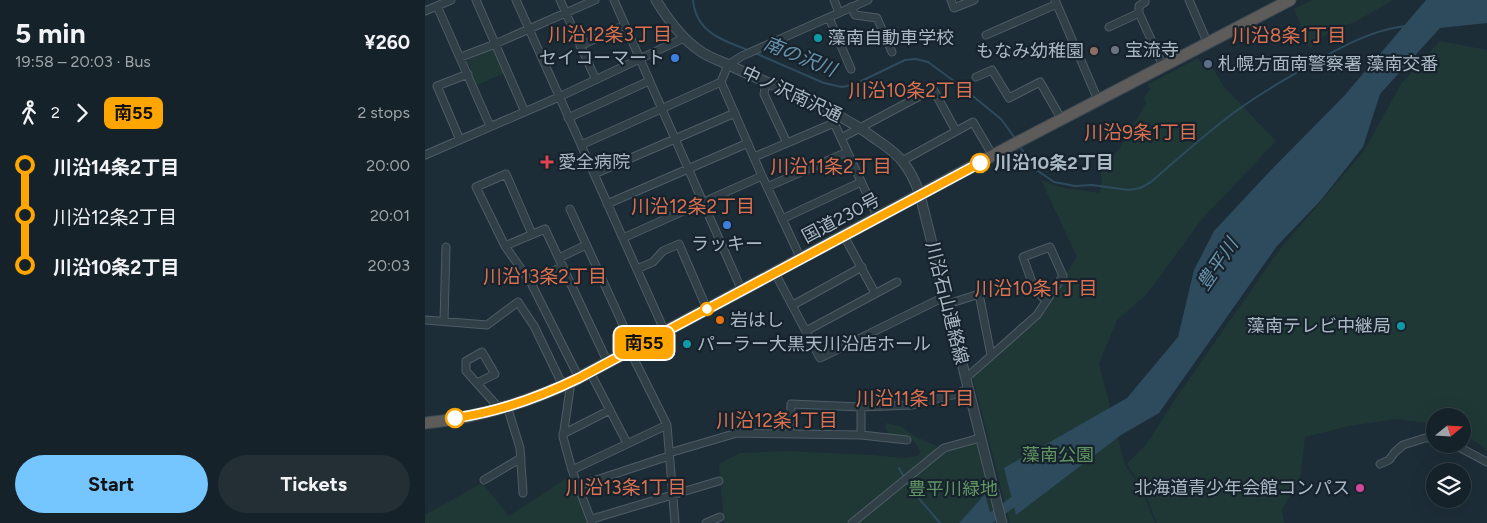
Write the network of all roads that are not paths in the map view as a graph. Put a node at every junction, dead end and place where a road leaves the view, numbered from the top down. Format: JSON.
{"nodes":[{"id":1,"x":451,"y":0,"type":"edge"},
{"id":2,"x":476,"y":0,"type":"edge"},
{"id":3,"x":516,"y":0,"type":"edge"},
{"id":4,"x":560,"y":0,"type":"edge"},
{"id":5,"x":595,"y":0,"type":"edge"},
{"id":6,"x":614,"y":0,"type":"edge"},
{"id":7,"x":656,"y":0,"type":"edge"},
{"id":8,"x":834,"y":0,"type":"edge"},
{"id":9,"x":867,"y":0,"type":"edge"},
{"id":10,"x":951,"y":0,"type":"edge"},
{"id":11,"x":973,"y":0,"type":"edge"},
{"id":12,"x":1145,"y":0,"type":"edge"},
{"id":13,"x":1189,"y":0,"type":"edge"},
{"id":14,"x":1056,"y":2,"type":"edge"},
{"id":15,"x":1285,"y":2,"type":"edge"},
{"id":16,"x":437,"y":6,"type":"junction"},
{"id":17,"x":851,"y":7,"type":"junction"},
{"id":18,"x":425,"y":11,"type":"edge"},
{"id":19,"x":566,"y":13,"type":"junction"},
{"id":20,"x":839,"y":13,"type":"junction"},
{"id":21,"x":1139,"y":13,"type":"junction"},
{"id":22,"x":829,"y":18,"type":"junction"},
{"id":23,"x":625,"y":25,"type":"junction"},
{"id":24,"x":1109,"y":27,"type":"dead end"},
{"id":25,"x":529,"y":29,"type":"junction"},
{"id":26,"x":986,"y":35,"type":"dead end"},
{"id":27,"x":684,"y":38,"type":"junction"},
{"id":28,"x":495,"y":44,"type":"junction"},
{"id":29,"x":1208,"y":44,"type":"junction"},
{"id":30,"x":581,"y":46,"type":"junction"},
{"id":31,"x":892,"y":52,"type":"dead end"},
{"id":32,"x":461,"y":57,"type":"junction"},
{"id":33,"x":640,"y":60,"type":"junction"},
{"id":34,"x":728,"y":65,"type":"junction"},
{"id":35,"x":1163,"y":66,"type":"junction"},
{"id":36,"x":851,"y":69,"type":"dead end"},
{"id":37,"x":468,"y":74,"type":"junction"},
{"id":38,"x":976,"y":77,"type":"dead end"},
{"id":39,"x":596,"y":80,"type":"junction"},
{"id":40,"x":649,"y":81,"type":"junction"},
{"id":41,"x":721,"y":82,"type":"junction"},
{"id":42,"x":766,"y":83,"type":"junction"},
{"id":43,"x":559,"y":97,"type":"junction"},
{"id":44,"x":1098,"y":100,"type":"junction"},
{"id":45,"x":662,"y":109,"type":"junction"},
{"id":46,"x":525,"y":112,"type":"junction"},
{"id":47,"x":735,"y":113,"type":"junction"},
{"id":48,"x":568,"y":118,"type":"junction"},
{"id":49,"x":1062,"y":120,"type":"junction"},
{"id":50,"x":490,"y":126,"type":"junction"},
{"id":51,"x":860,"y":127,"type":"junction"},
{"id":52,"x":956,"y":131,"type":"junction"},
{"id":53,"x":841,"y":138,"type":"junction"},
{"id":54,"x":675,"y":139,"type":"junction"},
{"id":55,"x":460,"y":140,"type":"junction"},
{"id":56,"x":748,"y":143,"type":"junction"},
{"id":57,"x":787,"y":143,"type":"junction"},
{"id":58,"x":581,"y":146,"type":"junction"},
{"id":59,"x":847,"y":152,"type":"junction"},
{"id":60,"x":425,"y":154,"type":"edge"},
{"id":61,"x":993,"y":156,"type":"junction"},
{"id":62,"x":754,"y":158,"type":"junction"},
{"id":63,"x":902,"y":161,"type":"junction"},
{"id":64,"x":688,"y":170,"type":"junction"},
{"id":65,"x":594,"y":174,"type":"junction"},
{"id":66,"x":763,"y":176,"type":"junction"},
{"id":67,"x":861,"y":182,"type":"junction"},
{"id":68,"x":767,"y":187,"type":"junction"},
{"id":69,"x":920,"y":195,"type":"junction"},
{"id":70,"x":703,"y":202,"type":"junction"},
{"id":71,"x":607,"y":204,"type":"junction"},
{"id":72,"x":570,"y":209,"type":"dead end"},
{"id":73,"x":878,"y":218,"type":"junction"},
{"id":74,"x":782,"y":219,"type":"junction"},
{"id":75,"x":532,"y":234,"type":"junction"},
{"id":76,"x":845,"y":236,"type":"junction"},
{"id":77,"x":623,"y":238,"type":"junction"},
{"id":78,"x":586,"y":245,"type":"junction"},
{"id":79,"x":505,"y":246,"type":"junction"},
{"id":80,"x":446,"y":247,"type":"dead end"},
{"id":81,"x":559,"y":258,"type":"junction"},
{"id":82,"x":801,"y":259,"type":"junction"},
{"id":83,"x":563,"y":266,"type":"junction"},
{"id":84,"x":862,"y":268,"type":"junction"},
{"id":85,"x":637,"y":269,"type":"junction"},
{"id":86,"x":775,"y":273,"type":"junction"},
{"id":87,"x":531,"y":282,"type":"junction"},
{"id":88,"x":897,"y":282,"type":"dead end"},
{"id":89,"x":742,"y":291,"type":"junction"},
{"id":90,"x":875,"y":293,"type":"junction"},
{"id":91,"x":947,"y":300,"type":"junction"},
{"id":92,"x":1046,"y":301,"type":"junction"},
{"id":93,"x":793,"y":305,"type":"junction"},
{"id":94,"x":707,"y":309,"type":"junction"},
{"id":95,"x":425,"y":320,"type":"edge"},
{"id":96,"x":444,"y":321,"type":"junction"},
{"id":97,"x":806,"y":331,"type":"junction"},
{"id":98,"x":665,"y":332,"type":"junction"},
{"id":99,"x":632,"y":350,"type":"junction"},
{"id":100,"x":991,"y":355,"type":"junction"},
{"id":101,"x":608,"y":363,"type":"junction"},
{"id":102,"x":591,"y":372,"type":"junction"},
{"id":103,"x":965,"y":378,"type":"junction"},
{"id":104,"x":571,"y":382,"type":"junction"},
{"id":105,"x":477,"y":384,"type":"junction"},
{"id":106,"x":968,"y":389,"type":"junction"},
{"id":107,"x":503,"y":407,"type":"junction"},
{"id":108,"x":861,"y":407,"type":"junction"},
{"id":109,"x":610,"y":410,"type":"junction"},
{"id":110,"x":425,"y":423,"type":"edge"},
{"id":111,"x":667,"y":425,"type":"junction"},
{"id":112,"x":563,"y":434,"type":"junction"},
{"id":113,"x":790,"y":434,"type":"junction"},
{"id":114,"x":861,"y":435,"type":"junction"},
{"id":115,"x":980,"y":438,"type":"junction"},
{"id":116,"x":1426,"y":438,"type":"edge"},
{"id":117,"x":907,"y":440,"type":"dead end"},
{"id":118,"x":627,"y":443,"type":"junction"},
{"id":119,"x":1470,"y":453,"type":"edge"},
{"id":120,"x":669,"y":454,"type":"junction"},
{"id":121,"x":521,"y":458,"type":"junction"},
{"id":122,"x":1487,"y":462,"type":"edge"},
{"id":123,"x":1380,"y":464,"type":"dead end"},
{"id":124,"x":572,"y":470,"type":"junction"},
{"id":125,"x":484,"y":480,"type":"dead end"},
{"id":126,"x":719,"y":481,"type":"dead end"},
{"id":127,"x":578,"y":486,"type":"junction"},
{"id":128,"x":523,"y":493,"type":"dead end"},
{"id":129,"x":673,"y":495,"type":"junction"},
{"id":130,"x":720,"y":517,"type":"dead end"},
{"id":131,"x":592,"y":521,"type":"edge"},
{"id":132,"x":675,"y":523,"type":"edge"},
{"id":133,"x":706,"y":523,"type":"edge"},
{"id":134,"x":852,"y":523,"type":"edge"},
{"id":135,"x":1002,"y":523,"type":"edge"}],
"edges":[{"from":1,"to":16,"type":"street"},
{"from":2,"to":28,"type":"street"},
{"from":3,"to":25,"type":"street"},
{"from":4,"to":19,"type":"street"},
{"from":5,"to":19,"type":"street"},
{"from":6,"to":23,"type":"street"},
{"from":7,"to":27,"type":"street","name":"中ノ沢南沢通"},
{"from":8,"to":20,"type":"street"},
{"from":9,"to":17,"type":"street"},
{"from":10,"to":11,"type":"street"},
{"from":12,"to":21,"type":"street"},
{"from":13,"to":29,"type":"street"},
{"from":14,"to":26,"type":"street"},
{"from":14,"to":44,"type":"street"},
{"from":15,"to":29,"type":"highway","name":"国道230号"},
{"from":16,"to":18,"type":"street"},
{"from":16,"to":32,"type":"street"},
{"from":17,"to":20,"type":"street"},
{"from":17,"to":31,"type":"street"},
{"from":19,"to":25,"type":"street"},
{"from":19,"to":30,"type":"street"},
{"from":20,"to":22,"type":"street"},
{"from":21,"to":24,"type":"street"},
{"from":21,"to":35,"type":"street"},
{"from":22,"to":34,"type":"street"},
{"from":22,"to":36,"type":"street"},
{"from":23,"to":30,"type":"street"},
{"from":23,"to":33,"type":"street"},
{"from":25,"to":28,"type":"street"},
{"from":25,"to":43,"type":"street"},
{"from":27,"to":33,"type":"street"},
{"from":27,"to":34,"type":"street","name":"中ノ沢南沢通"},
{"from":28,"to":32,"type":"street"},
{"from":28,"to":46,"type":"street"},
{"from":29,"to":35,"type":"highway","name":"国道230号"},
{"from":30,"to":39,"type":"street"},
{"from":32,"to":37,"type":"street"},
{"from":33,"to":39,"type":"street"},
{"from":33,"to":40,"type":"street"},
{"from":34,"to":41,"type":"street"},
{"from":34,"to":42,"type":"street","name":"中ノ沢南沢通"},
{"from":35,"to":44,"type":"highway","name":"国道230号"},
{"from":37,"to":50,"type":"street"},
{"from":37,"to":55,"type":"street"},
{"from":38,"to":49,"type":"street"},
{"from":39,"to":43,"type":"street"},
{"from":40,"to":45,"type":"street"},
{"from":40,"to":48,"type":"street"},
{"from":41,"to":45,"type":"street"},
{"from":41,"to":47,"type":"street"},
{"from":42,"to":51,"type":"street","name":"中ノ沢南沢通"},
{"from":42,"to":57,"type":"street"},
{"from":43,"to":46,"type":"street"},
{"from":43,"to":48,"type":"street"},
{"from":44,"to":49,"type":"highway","name":"国道230号"},
{"from":45,"to":54,"type":"street"},
{"from":45,"to":58,"type":"street"},
{"from":46,"to":50,"type":"street"},
{"from":47,"to":54,"type":"street"},
{"from":47,"to":56,"type":"street"},
{"from":48,"to":58,"type":"street"},
{"from":49,"to":61,"type":"highway","name":"国道230号"},
{"from":50,"to":55,"type":"street"},
{"from":51,"to":52,"type":"street"},
{"from":51,"to":53,"type":"street"},
{"from":51,"to":63,"type":"street","name":"中ノ沢南沢通"},
{"from":52,"to":61,"type":"street"},
{"from":52,"to":63,"type":"street"},
{"from":53,"to":57,"type":"street"},
{"from":53,"to":59,"type":"street"},
{"from":54,"to":64,"type":"street"},
{"from":54,"to":65,"type":"street"},
{"from":55,"to":60,"type":"street"},
{"from":56,"to":62,"type":"street"},
{"from":56,"to":64,"type":"street"},
{"from":57,"to":62,"type":"street"},
{"from":58,"to":65,"type":"street"},
{"from":59,"to":67,"type":"street"},
{"from":59,"to":68,"type":"street"},
{"from":61,"to":69,"type":"highway","name":"国道230号"},
{"from":62,"to":66,"type":"street"},
{"from":63,"to":69,"type":"street","name":"中ノ沢南沢通"},
{"from":64,"to":70,"type":"street"},
{"from":64,"to":71,"type":"street"},
{"from":65,"to":71,"type":"street"},
{"from":66,"to":68,"type":"street"},
{"from":66,"to":70,"type":"street"},
{"from":67,"to":73,"type":"street"},
{"from":67,"to":74,"type":"street"},
{"from":68,"to":74,"type":"street"},
{"from":69,"to":73,"type":"highway","name":"国道230号"},
{"from":69,"to":91,"type":"street","name":"川沿石山連絡線"},
{"from":70,"to":77,"type":"street"},
{"from":70,"to":89,"type":"street"},
{"from":71,"to":77,"type":"street"},
{"from":72,"to":78,"type":"street"},
{"from":73,"to":76,"type":"highway","name":"国道230号"},
{"from":74,"to":82,"type":"street"},
{"from":75,"to":79,"type":"street"},
{"from":75,"to":79,"type":"street"},
{"from":75,"to":81,"type":"street"},
{"from":76,"to":82,"type":"highway","name":"国道230号"},
{"from":76,"to":84,"type":"street"},
{"from":77,"to":85,"type":"street"},
{"from":78,"to":81,"type":"street"},
{"from":78,"to":99,"type":"street"},
{"from":79,"to":87,"type":"street"},
{"from":80,"to":96,"type":"street"},
{"from":81,"to":83,"type":"street"},
{"from":82,"to":86,"type":"highway","name":"国道230号"},
{"from":83,"to":87,"type":"street"},
{"from":83,"to":101,"type":"street"},
{"from":84,"to":90,"type":"street"},
{"from":84,"to":93,"type":"street"},
{"from":85,"to":94,"type":"street"},
{"from":85,"to":98,"type":"street"},
{"from":86,"to":89,"type":"highway","name":"国道230号"},
{"from":86,"to":93,"type":"street"},
{"from":87,"to":104,"type":"street"},
{"from":88,"to":90,"type":"street"},
{"from":89,"to":94,"type":"highway","name":"国道230号"},
{"from":90,"to":97,"type":"street"},
{"from":91,"to":97,"type":"street"},
{"from":91,"to":100,"type":"street"},
{"from":91,"to":103,"type":"street","name":"川沿石山連絡線"},
{"from":92,"to":92,"type":"street"},
{"from":92,"to":100,"type":"street"},
{"from":93,"to":97,"type":"street"},
{"from":94,"to":98,"type":"highway","name":"国道230号"},
{"from":95,"to":96,"type":"street"},
{"from":96,"to":104,"type":"street"},
{"from":98,"to":99,"type":"highway","name":"国道230号"},
{"from":99,"to":101,"type":"highway","name":"国道230号"},
{"from":99,"to":111,"type":"street"},
{"from":100,"to":103,"type":"street"},
{"from":101,"to":102,"type":"highway","name":"国道230号"},
{"from":102,"to":104,"type":"highway","name":"国道230号"},
{"from":102,"to":109,"type":"street"},
{"from":103,"to":106,"type":"street","name":"川沿石山連絡線"},
{"from":104,"to":107,"type":"highway","name":"国道230号"},
{"from":104,"to":112,"type":"street"},
{"from":105,"to":105,"type":"street"},
{"from":105,"to":107,"type":"street"},
{"from":106,"to":108,"type":"street"},
{"from":106,"to":115,"type":"street","name":"川沿石山連絡線"},
{"from":107,"to":110,"type":"highway","name":"国道230号"},
{"from":107,"to":121,"type":"street"},
{"from":108,"to":113,"type":"street"},
{"from":108,"to":114,"type":"street"},
{"from":109,"to":112,"type":"street"},
{"from":109,"to":118,"type":"street"},
{"from":111,"to":118,"type":"street"},
{"from":111,"to":120,"type":"street"},
{"from":112,"to":124,"type":"street"},
{"from":113,"to":114,"type":"street"},
{"from":113,"to":120,"type":"street"},
{"from":114,"to":117,"type":"street"},
{"from":115,"to":134,"type":"street"},
{"from":115,"to":135,"type":"street","name":"川沿石山連絡線"},
{"from":116,"to":123,"type":"street"},
{"from":118,"to":124,"type":"street"},
{"from":119,"to":122,"type":"street"},
{"from":120,"to":127,"type":"street"},
{"from":120,"to":129,"type":"street"},
{"from":121,"to":125,"type":"street"},
{"from":121,"to":128,"type":"street"},
{"from":124,"to":127,"type":"street"},
{"from":126,"to":129,"type":"street"},
{"from":127,"to":131,"type":"street"},
{"from":129,"to":131,"type":"street"},
{"from":129,"to":132,"type":"street"},
{"from":130,"to":133,"type":"street"}]}
